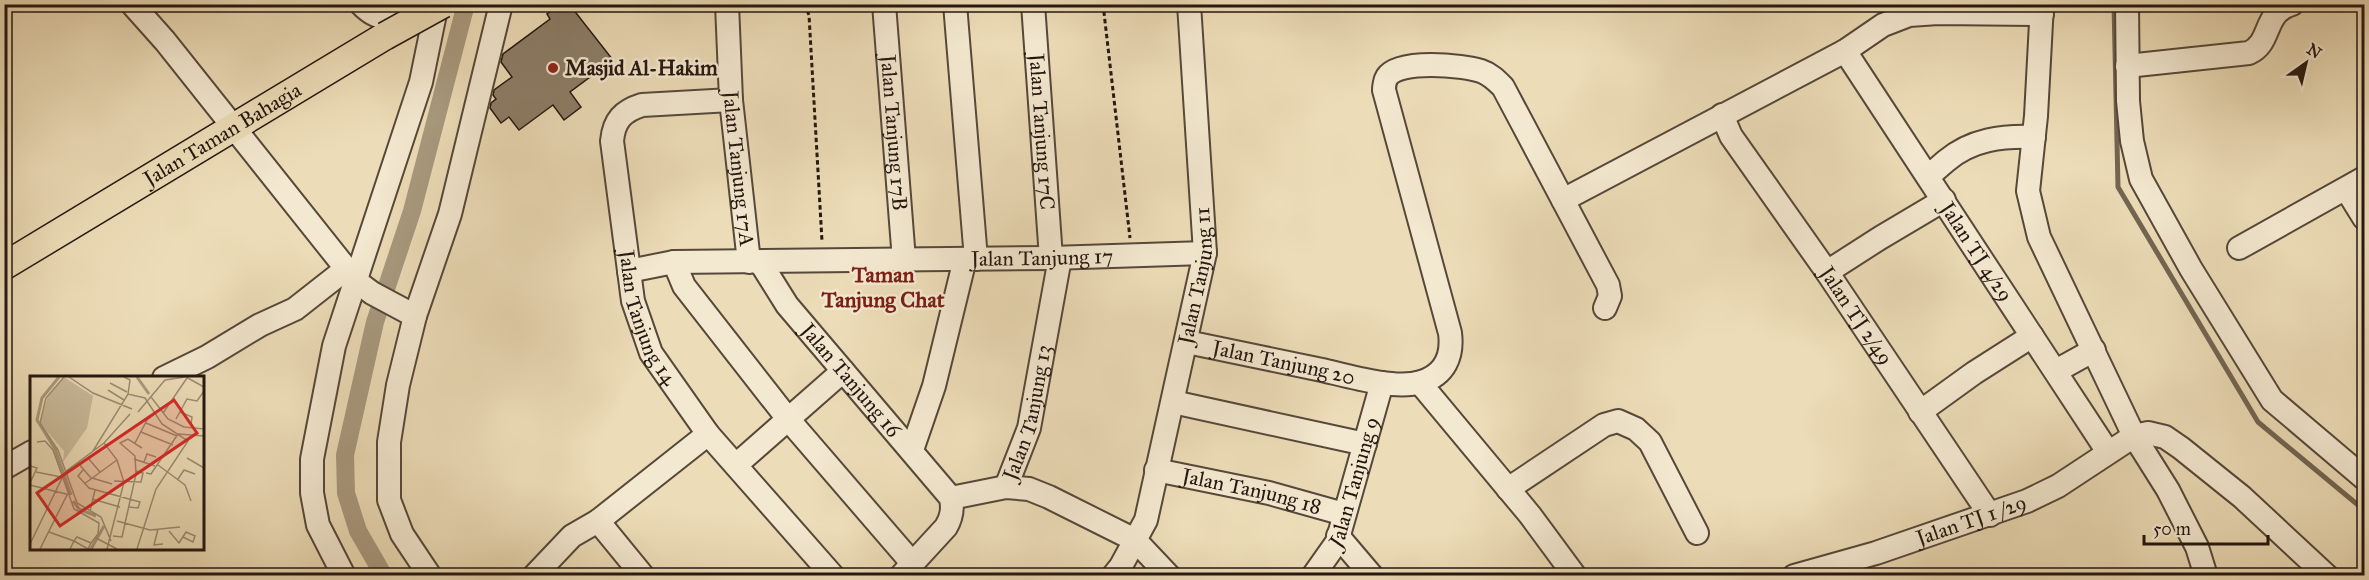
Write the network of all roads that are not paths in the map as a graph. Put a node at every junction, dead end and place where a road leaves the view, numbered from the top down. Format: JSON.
{"nodes":[{"id":1,"x":132,"y":4,"type":"edge"},
{"id":2,"x":361,"y":4,"type":"edge"},
{"id":3,"x":409,"y":4,"type":"edge"},
{"id":4,"x":437,"y":4,"type":"edge"},
{"id":5,"x":443,"y":4,"type":"edge"},
{"id":6,"x":501,"y":4,"type":"edge"},
{"id":7,"x":728,"y":4,"type":"edge"},
{"id":8,"x":884,"y":4,"type":"edge"},
{"id":9,"x":955,"y":4,"type":"edge"},
{"id":10,"x":1033,"y":4,"type":"edge"},
{"id":11,"x":1189,"y":4,"type":"edge"},
{"id":12,"x":2127,"y":4,"type":"edge"},
{"id":13,"x":2292,"y":4,"type":"edge"},
{"id":14,"x":2042,"y":9,"type":"edge"},
{"id":15,"x":1845,"y":51,"type":"junction"},
{"id":16,"x":2127,"y":66,"type":"junction"},
{"id":17,"x":731,"y":100,"type":"junction"},
{"id":18,"x":1722,"y":115,"type":"junction"},
{"id":19,"x":233,"y":129,"type":"junction"},
{"id":20,"x":2034,"y":136,"type":"junction"},
{"id":21,"x":1928,"y":176,"type":"junction"},
{"id":22,"x":2355,"y":183,"type":"edge"},
{"id":23,"x":1563,"y":200,"type":"junction"},
{"id":24,"x":1944,"y":200,"type":"junction"},
{"id":25,"x":2364,"y":218,"type":"edge"},
{"id":26,"x":2239,"y":248,"type":"dead end"},
{"id":27,"x":1205,"y":254,"type":"junction"},
{"id":28,"x":1056,"y":258,"type":"junction"},
{"id":29,"x":970,"y":259,"type":"junction"},
{"id":30,"x":904,"y":260,"type":"junction"},
{"id":31,"x":752,"y":261,"type":"junction"},
{"id":32,"x":674,"y":262,"type":"junction"},
{"id":33,"x":4,"y":266,"type":"edge"},
{"id":34,"x":629,"y":271,"type":"junction"},
{"id":35,"x":1827,"y":272,"type":"junction"},
{"id":36,"x":358,"y":281,"type":"junction"},
{"id":37,"x":1605,"y":308,"type":"dead end"},
{"id":38,"x":407,"y":312,"type":"junction"},
{"id":39,"x":2032,"y":336,"type":"junction"},
{"id":40,"x":1187,"y":342,"type":"junction"},
{"id":41,"x":2094,"y":350,"type":"junction"},
{"id":42,"x":843,"y":371,"type":"junction"},
{"id":43,"x":2056,"y":371,"type":"junction"},
{"id":44,"x":168,"y":376,"type":"edge"},
{"id":45,"x":1382,"y":383,"type":"junction"},
{"id":46,"x":1420,"y":383,"type":"junction"},
{"id":47,"x":1173,"y":402,"type":"junction"},
{"id":48,"x":1920,"y":412,"type":"junction"},
{"id":49,"x":788,"y":419,"type":"junction"},
{"id":50,"x":708,"y":434,"type":"junction"},
{"id":51,"x":2134,"y":436,"type":"junction"},
{"id":52,"x":1365,"y":444,"type":"junction"},
{"id":53,"x":912,"y":450,"type":"junction"},
{"id":54,"x":2108,"y":452,"type":"junction"},
{"id":55,"x":30,"y":453,"type":"edge"},
{"id":56,"x":736,"y":465,"type":"junction"},
{"id":57,"x":4,"y":468,"type":"edge"},
{"id":58,"x":1156,"y":470,"type":"junction"},
{"id":59,"x":2364,"y":478,"type":"edge"},
{"id":60,"x":1006,"y":487,"type":"junction"},
{"id":61,"x":1508,"y":489,"type":"junction"},
{"id":62,"x":951,"y":498,"type":"junction"},
{"id":63,"x":1344,"y":514,"type":"junction"},
{"id":64,"x":1990,"y":515,"type":"junction"},
{"id":65,"x":598,"y":521,"type":"junction"},
{"id":66,"x":1697,"y":533,"type":"dead end"},
{"id":67,"x":1338,"y":536,"type":"junction"},
{"id":68,"x":1135,"y":540,"type":"junction"},
{"id":69,"x":907,"y":570,"type":"edge"},
{"id":70,"x":344,"y":576,"type":"edge"},
{"id":71,"x":430,"y":576,"type":"edge"},
{"id":72,"x":534,"y":576,"type":"edge"},
{"id":73,"x":643,"y":576,"type":"edge"},
{"id":74,"x":833,"y":576,"type":"edge"},
{"id":75,"x":1113,"y":576,"type":"edge"},
{"id":76,"x":1169,"y":576,"type":"edge"},
{"id":77,"x":1313,"y":576,"type":"edge"},
{"id":78,"x":1372,"y":576,"type":"edge"},
{"id":79,"x":1575,"y":576,"type":"edge"},
{"id":80,"x":1794,"y":576,"type":"edge"},
{"id":81,"x":2206,"y":576,"type":"edge"},
{"id":82,"x":2327,"y":576,"type":"edge"}],
"edges":[{"from":1,"to":19,"type":"street"},
{"from":2,"to":3,"type":"street"},
{"from":4,"to":36,"type":"street"},
{"from":5,"to":19,"type":"main road","name":"Jalan Taman Bahagia","bridge":true},
{"from":6,"to":38,"type":"street"},
{"from":7,"to":17,"type":"street","name":"Jalan Tanjung 17A"},
{"from":8,"to":30,"type":"street","name":"Jalan Tanjung 17B"},
{"from":9,"to":29,"type":"street"},
{"from":10,"to":28,"type":"street","name":"Jalan Tanjung 17C"},
{"from":11,"to":27,"type":"street","name":"Jalan Tanjung 11"},
{"from":12,"to":16,"type":"street"},
{"from":13,"to":16,"type":"street"},
{"from":14,"to":15,"type":"street"},
{"from":14,"to":20,"type":"street"},
{"from":15,"to":18,"type":"street"},
{"from":15,"to":21,"type":"street","name":"Jalan TJ 4/29"},
{"from":16,"to":59,"type":"street"},
{"from":17,"to":31,"type":"street","name":"Jalan Tanjung 17A"},
{"from":17,"to":34,"type":"street","name":"Jalan Tanjung 14"},
{"from":18,"to":23,"type":"street"},
{"from":18,"to":35,"type":"street","name":"Jalan TJ 2/49"},
{"from":19,"to":33,"type":"main road","name":"Jalan Taman Bahagia"},
{"from":19,"to":36,"type":"street"},
{"from":20,"to":21,"type":"street"},
{"from":20,"to":41,"type":"street"},
{"from":21,"to":24,"type":"street","name":"Jalan TJ 4/29"},
{"from":22,"to":25,"type":"street"},
{"from":22,"to":26,"type":"street"},
{"from":23,"to":37,"type":"street"},
{"from":23,"to":46,"type":"street"},
{"from":24,"to":35,"type":"street"},
{"from":24,"to":39,"type":"street","name":"Jalan TJ 4/29"},
{"from":27,"to":28,"type":"street","name":"Jalan Tanjung 17"},
{"from":27,"to":40,"type":"street","name":"Jalan Tanjung 11"},
{"from":28,"to":29,"type":"street","name":"Jalan Tanjung 17"},
{"from":28,"to":60,"type":"street","name":"Jalan Tanjung 13"},
{"from":29,"to":30,"type":"street","name":"Jalan Tanjung 17"},
{"from":29,"to":53,"type":"street"},
{"from":30,"to":31,"type":"street","name":"Jalan Tanjung 17"},
{"from":31,"to":32,"type":"street","name":"Jalan Tanjung 17"},
{"from":31,"to":42,"type":"street","name":"Jalan Tanjung 16"},
{"from":32,"to":34,"type":"street","name":"Jalan Tanjung 17"},
{"from":32,"to":49,"type":"street"},
{"from":34,"to":50,"type":"street","name":"Jalan Tanjung 14"},
{"from":35,"to":48,"type":"street","name":"Jalan TJ 2/49"},
{"from":36,"to":38,"type":"street"},
{"from":36,"to":44,"type":"street"},
{"from":36,"to":70,"type":"street"},
{"from":38,"to":71,"type":"street"},
{"from":39,"to":43,"type":"street","name":"Jalan TJ 4/29"},
{"from":39,"to":48,"type":"street"},
{"from":40,"to":45,"type":"street","name":"Jalan Tanjung 20"},
{"from":40,"to":47,"type":"street","name":"Jalan Tanjung 11"},
{"from":41,"to":43,"type":"street"},
{"from":41,"to":51,"type":"street"},
{"from":42,"to":49,"type":"street"},
{"from":42,"to":53,"type":"street","name":"Jalan Tanjung 16"},
{"from":43,"to":54,"type":"street","name":"Jalan TJ 4/29"},
{"from":45,"to":46,"type":"street","name":"Jalan Tanjung 20"},
{"from":45,"to":52,"type":"street","name":"Jalan Tanjung 9"},
{"from":46,"to":61,"type":"street"},
{"from":47,"to":52,"type":"street"},
{"from":47,"to":58,"type":"street","name":"Jalan Tanjung 11"},
{"from":48,"to":64,"type":"street","name":"Jalan TJ 2/49"},
{"from":49,"to":56,"type":"street"},
{"from":49,"to":69,"type":"street"},
{"from":50,"to":56,"type":"street","name":"Jalan Tanjung 14"},
{"from":50,"to":65,"type":"street"},
{"from":51,"to":54,"type":"street","name":"Jalan TJ 1 /29"},
{"from":51,"to":81,"type":"street"},
{"from":51,"to":82,"type":"street"},
{"from":52,"to":63,"type":"street","name":"Jalan Tanjung 9"},
{"from":53,"to":62,"type":"street","name":"Jalan Tanjung 16"},
{"from":54,"to":64,"type":"street","name":"Jalan TJ 1 /29"},
{"from":55,"to":57,"type":"street"},
{"from":56,"to":74,"type":"street","name":"Jalan Tanjung 14"},
{"from":58,"to":63,"type":"street","name":"Jalan Tanjung 18"},
{"from":58,"to":68,"type":"street","name":"Jalan Tanjung 11"},
{"from":60,"to":62,"type":"street","name":"Jalan Tanjung 13"},
{"from":60,"to":68,"type":"street"},
{"from":61,"to":66,"type":"street"},
{"from":61,"to":79,"type":"street"},
{"from":62,"to":69,"type":"street"},
{"from":63,"to":67,"type":"street","name":"Jalan Tanjung 9"},
{"from":64,"to":80,"type":"street","name":"Jalan TJ 1 /29"},
{"from":65,"to":72,"type":"street"},
{"from":65,"to":73,"type":"street"},
{"from":67,"to":77,"type":"street","name":"Jalan Tanjung 9"},
{"from":67,"to":78,"type":"street"},
{"from":68,"to":75,"type":"street","name":"Jalan Tanjung 11"},
{"from":68,"to":76,"type":"street"}]}
